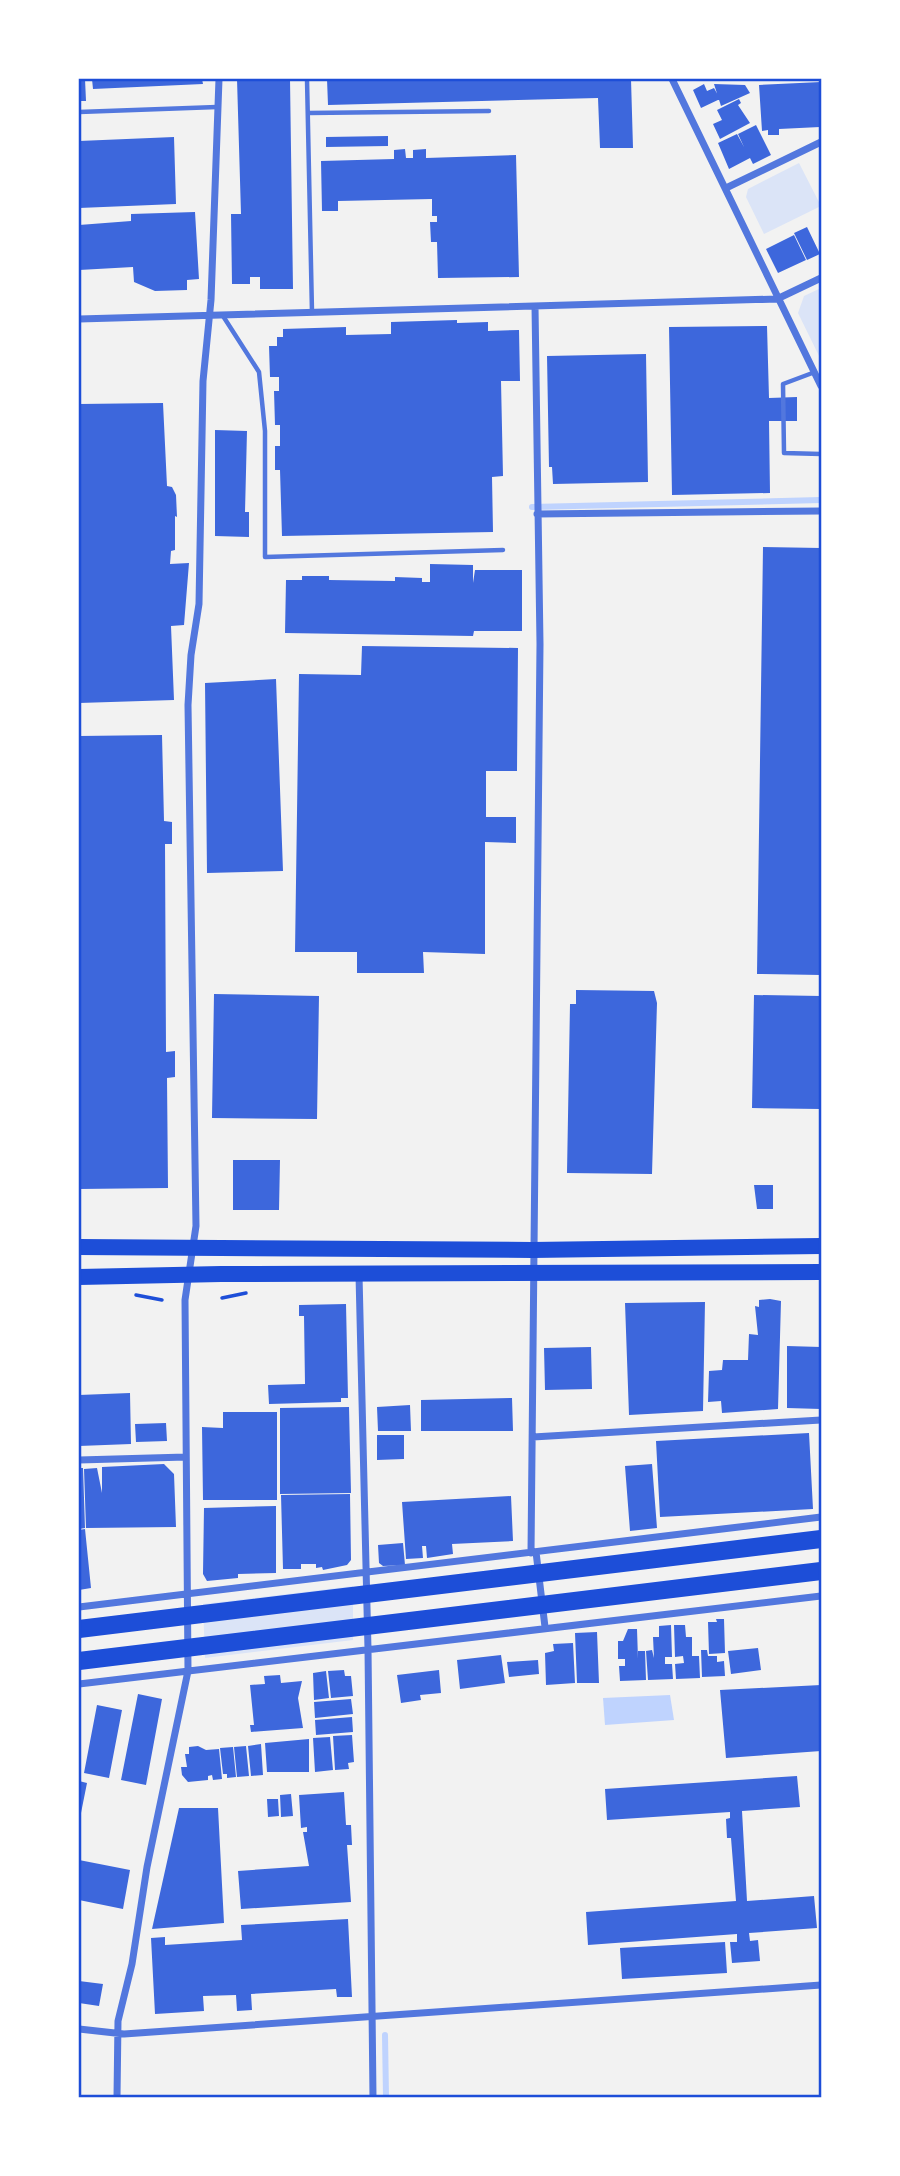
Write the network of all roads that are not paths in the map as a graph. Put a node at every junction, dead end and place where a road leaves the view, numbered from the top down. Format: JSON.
{"nodes":[{"id":1,"x":219,"y":79,"type":"edge"},
{"id":2,"x":307,"y":79,"type":"edge"},
{"id":3,"x":673,"y":79,"type":"edge"},
{"id":4,"x":218,"y":107,"type":"junction"},
{"id":5,"x":489,"y":111,"type":"dead end"},
{"id":6,"x":79,"y":112,"type":"edge"},
{"id":7,"x":307,"y":113,"type":"junction"},
{"id":8,"x":821,"y":142,"type":"edge"},
{"id":9,"x":726,"y":188,"type":"junction"},
{"id":10,"x":821,"y":278,"type":"edge"},
{"id":11,"x":778,"y":299,"type":"junction"},
{"id":12,"x":535,"y":306,"type":"junction"},
{"id":13,"x":312,"y":313,"type":"junction"},
{"id":14,"x":209,"y":315,"type":"junction"},
{"id":15,"x":223,"y":315,"type":"junction"},
{"id":16,"x":79,"y":319,"type":"edge"},
{"id":17,"x":815,"y":372,"type":"junction"},
{"id":18,"x":821,"y":386,"type":"edge"},
{"id":19,"x":821,"y":454,"type":"edge"},
{"id":20,"x":821,"y":512,"type":"edge"},
{"id":21,"x":537,"y":514,"type":"junction"},
{"id":22,"x":503,"y":550,"type":"dead end"},
{"id":23,"x":821,"y":1246,"type":"edge"},
{"id":24,"x":79,"y":1247,"type":"edge"},
{"id":25,"x":193,"y":1248,"type":"junction"},
{"id":26,"x":532,"y":1250,"type":"junction"},
{"id":27,"x":821,"y":1272,"type":"edge"},
{"id":28,"x":533,"y":1273,"type":"junction"},
{"id":29,"x":188,"y":1274,"type":"junction"},
{"id":30,"x":359,"y":1276,"type":"junction"},
{"id":31,"x":79,"y":1277,"type":"edge"},
{"id":32,"x":821,"y":1420,"type":"edge"},
{"id":33,"x":533,"y":1437,"type":"junction"},
{"id":34,"x":186,"y":1457,"type":"junction"},
{"id":35,"x":79,"y":1460,"type":"edge"},
{"id":36,"x":821,"y":1517,"type":"edge"},
{"id":37,"x":821,"y":1539,"type":"edge"},
{"id":38,"x":534,"y":1553,"type":"junction"},
{"id":39,"x":821,"y":1571,"type":"edge"},
{"id":40,"x":366,"y":1574,"type":"junction"},
{"id":41,"x":186,"y":1594,"type":"junction"},
{"id":42,"x":821,"y":1596,"type":"edge"},
{"id":43,"x":79,"y":1607,"type":"edge"},
{"id":44,"x":545,"y":1627,"type":"junction"},
{"id":45,"x":79,"y":1629,"type":"edge"},
{"id":46,"x":368,"y":1649,"type":"junction"},
{"id":47,"x":79,"y":1661,"type":"edge"},
{"id":48,"x":188,"y":1671,"type":"junction"},
{"id":49,"x":79,"y":1684,"type":"edge"},
{"id":50,"x":821,"y":1985,"type":"edge"},
{"id":51,"x":371,"y":2017,"type":"junction"},
{"id":52,"x":79,"y":2029,"type":"edge"},
{"id":53,"x":117,"y":2034,"type":"junction"},
{"id":54,"x":117,"y":2097,"type":"edge"},
{"id":55,"x":373,"y":2097,"type":"edge"}],
"edges":[{"from":1,"to":4,"type":"street"},
{"from":2,"to":7,"type":"lane"},
{"from":3,"to":9,"type":"street"},
{"from":4,"to":6,"type":"lane"},
{"from":4,"to":14,"type":"street"},
{"from":5,"to":7,"type":"lane"},
{"from":7,"to":13,"type":"lane"},
{"from":8,"to":9,"type":"street"},
{"from":9,"to":11,"type":"street"},
{"from":10,"to":11,"type":"street"},
{"from":11,"to":12,"type":"street"},
{"from":11,"to":17,"type":"street"},
{"from":12,"to":13,"type":"street"},
{"from":12,"to":21,"type":"street"},
{"from":13,"to":15,"type":"street"},
{"from":14,"to":15,"type":"street"},
{"from":14,"to":16,"type":"street"},
{"from":14,"to":25,"type":"street"},
{"from":15,"to":22,"type":"lane"},
{"from":17,"to":18,"type":"street"},
{"from":17,"to":19,"type":"lane"},
{"from":20,"to":21,"type":"street"},
{"from":21,"to":26,"type":"street"},
{"from":23,"to":26,"type":"main road"},
{"from":24,"to":25,"type":"main road"},
{"from":25,"to":26,"type":"main road"},
{"from":25,"to":29,"type":"street"},
{"from":26,"to":28,"type":"street"},
{"from":27,"to":28,"type":"main road"},
{"from":28,"to":30,"type":"main road"},
{"from":28,"to":33,"type":"street"},
{"from":29,"to":30,"type":"main road"},
{"from":29,"to":31,"type":"main road"},
{"from":29,"to":34,"type":"street"},
{"from":30,"to":40,"type":"street"},
{"from":32,"to":33,"type":"street"},
{"from":33,"to":38,"type":"street"},
{"from":34,"to":35,"type":"street"},
{"from":34,"to":41,"type":"street"},
{"from":36,"to":38,"type":"street"},
{"from":37,"to":45,"type":"highway"},
{"from":38,"to":40,"type":"street"},
{"from":38,"to":44,"type":"street"},
{"from":39,"to":47,"type":"highway"},
{"from":40,"to":41,"type":"street"},
{"from":40,"to":46,"type":"street"},
{"from":41,"to":43,"type":"street"},
{"from":41,"to":48,"type":"street"},
{"from":42,"to":44,"type":"street"},
{"from":44,"to":46,"type":"street"},
{"from":46,"to":48,"type":"street"},
{"from":46,"to":51,"type":"street"},
{"from":48,"to":49,"type":"street"},
{"from":48,"to":53,"type":"street"},
{"from":50,"to":51,"type":"street"},
{"from":51,"to":53,"type":"street"},
{"from":51,"to":55,"type":"street"},
{"from":52,"to":53,"type":"street"},
{"from":53,"to":54,"type":"street"}]}
